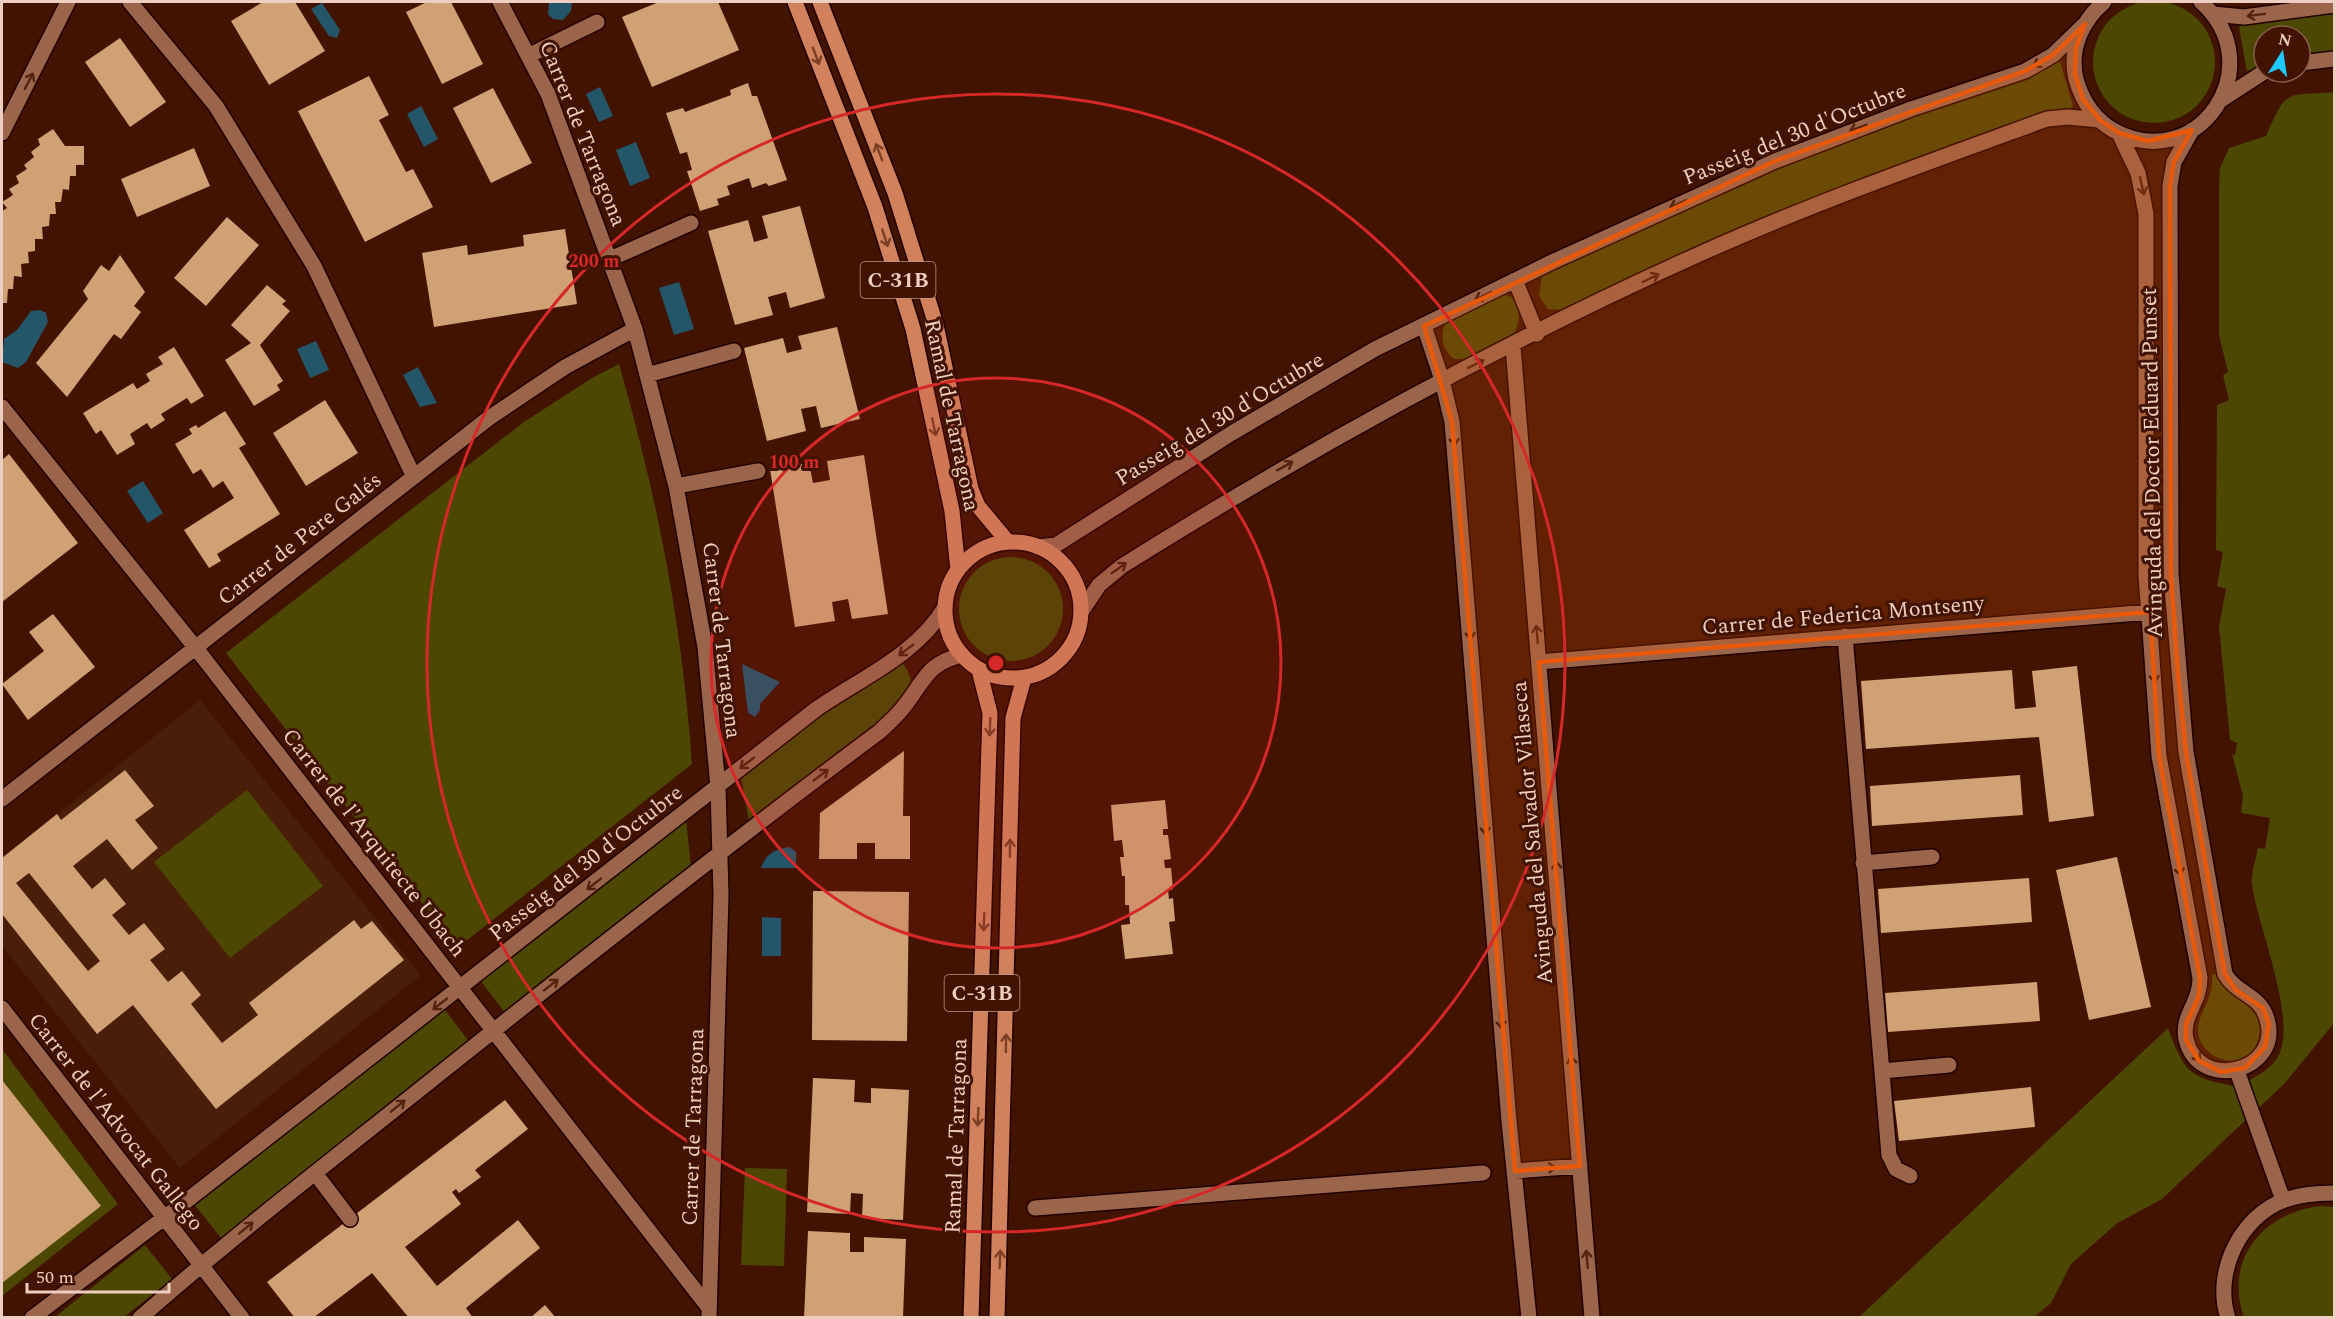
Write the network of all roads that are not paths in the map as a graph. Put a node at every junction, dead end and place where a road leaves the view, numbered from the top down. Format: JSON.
{"nodes":[{"id":1,"x":68,"y":2,"type":"edge"},
{"id":2,"x":130,"y":2,"type":"edge"},
{"id":3,"x":500,"y":2,"type":"edge"},
{"id":4,"x":795,"y":2,"type":"edge"},
{"id":5,"x":820,"y":2,"type":"edge"},
{"id":6,"x":2104,"y":2,"type":"edge"},
{"id":7,"x":2334,"y":5,"type":"edge"},
{"id":8,"x":2209,"y":6,"type":"edge"},
{"id":9,"x":597,"y":22,"type":"dead end"},
{"id":10,"x":2085,"y":24,"type":"junction"},
{"id":11,"x":530,"y":55,"type":"junction"},
{"id":12,"x":2334,"y":60,"type":"edge"},
{"id":13,"x":2312,"y":62,"type":"edge"},
{"id":14,"x":2252,"y":80,"type":"edge"},
{"id":15,"x":2221,"y":100,"type":"junction"},
{"id":16,"x":2100,"y":120,"type":"junction"},
{"id":17,"x":2192,"y":130,"type":"junction"},
{"id":18,"x":2,"y":133,"type":"edge"},
{"id":19,"x":2119,"y":133,"type":"junction"},
{"id":20,"x":691,"y":223,"type":"dead end"},
{"id":21,"x":610,"y":259,"type":"junction"},
{"id":22,"x":1515,"y":280,"type":"junction"},
{"id":23,"x":1424,"y":326,"type":"junction"},
{"id":24,"x":635,"y":329,"type":"junction"},
{"id":25,"x":1537,"y":334,"type":"junction"},
{"id":26,"x":1513,"y":346,"type":"junction"},
{"id":27,"x":734,"y":351,"type":"dead end"},
{"id":28,"x":647,"y":375,"type":"junction"},
{"id":29,"x":1442,"y":380,"type":"junction"},
{"id":30,"x":2,"y":407,"type":"edge"},
{"id":31,"x":758,"y":471,"type":"dead end"},
{"id":32,"x":414,"y":477,"type":"junction"},
{"id":33,"x":676,"y":486,"type":"junction"},
{"id":34,"x":1008,"y":542,"type":"junction"},
{"id":35,"x":1038,"y":547,"type":"junction"},
{"id":36,"x":958,"y":570,"type":"junction"},
{"id":37,"x":945,"y":607,"type":"junction"},
{"id":38,"x":1081,"y":612,"type":"junction"},
{"id":39,"x":2150,"y":612,"type":"junction"},
{"id":40,"x":1845,"y":636,"type":"junction"},
{"id":41,"x":195,"y":647,"type":"junction"},
{"id":42,"x":962,"y":655,"type":"junction"},
{"id":43,"x":1539,"y":662,"type":"junction"},
{"id":44,"x":980,"y":670,"type":"junction"},
{"id":45,"x":1024,"y":678,"type":"junction"},
{"id":46,"x":718,"y":787,"type":"junction"},
{"id":47,"x":2,"y":799,"type":"edge"},
{"id":48,"x":721,"y":853,"type":"junction"},
{"id":49,"x":1932,"y":857,"type":"dead end"},
{"id":50,"x":1863,"y":863,"type":"junction"},
{"id":51,"x":460,"y":988,"type":"junction"},
{"id":52,"x":2,"y":1008,"type":"edge"},
{"id":53,"x":494,"y":1030,"type":"junction"},
{"id":54,"x":1949,"y":1065,"type":"dead end"},
{"id":55,"x":1882,"y":1071,"type":"junction"},
{"id":56,"x":2237,"y":1071,"type":"junction"},
{"id":57,"x":1580,"y":1166,"type":"junction"},
{"id":58,"x":1515,"y":1171,"type":"junction"},
{"id":59,"x":315,"y":1173,"type":"junction"},
{"id":60,"x":1483,"y":1173,"type":"dead end"},
{"id":61,"x":1910,"y":1176,"type":"dead end"},
{"id":62,"x":2334,"y":1193,"type":"edge"},
{"id":63,"x":2283,"y":1200,"type":"junction"},
{"id":64,"x":1035,"y":1208,"type":"dead end"},
{"id":65,"x":164,"y":1218,"type":"junction"},
{"id":66,"x":350,"y":1219,"type":"dead end"},
{"id":67,"x":200,"y":1265,"type":"junction"},
{"id":68,"x":709,"y":1313,"type":"edge"},
{"id":69,"x":2226,"y":1316,"type":"edge"},
{"id":70,"x":32,"y":1317,"type":"edge"},
{"id":71,"x":140,"y":1317,"type":"edge"},
{"id":72,"x":242,"y":1317,"type":"edge"},
{"id":73,"x":971,"y":1317,"type":"edge"},
{"id":74,"x":997,"y":1317,"type":"edge"},
{"id":75,"x":1529,"y":1317,"type":"edge"},
{"id":76,"x":1592,"y":1317,"type":"edge"}],
"edges":[{"from":18,"to":1,"type":"street","one_way":true},
{"from":2,"to":32,"type":"street"},
{"from":3,"to":11,"type":"street","name":"Carrer de Tarragona"},
{"from":4,"to":36,"type":"main road","name":"Ramal de Tarragona","number":"C-31B","one_way":true},
{"from":34,"to":5,"type":"main road","name":"Ramal de Tarragona","number":"C-31B","one_way":true},
{"from":6,"to":10,"type":"street","name":"Passeig del 30 d'Octubre"},
{"from":7,"to":8,"type":"street","one_way":true},
{"from":8,"to":15,"type":"street"},
{"from":9,"to":11,"type":"street"},
{"from":10,"to":16,"type":"street"},
{"from":10,"to":22,"type":"street","name":"Passeig del 30 d'Octubre","one_way":true},
{"from":11,"to":21,"type":"street","name":"Carrer de Tarragona"},
{"from":12,"to":13,"type":"street"},
{"from":14,"to":15,"type":"street"},
{"from":15,"to":17,"type":"street"},
{"from":16,"to":19,"type":"street"},
{"from":25,"to":16,"type":"street","one_way":true},
{"from":17,"to":19,"type":"street"},
{"from":17,"to":56,"type":"street","name":"Avinguda del Doctor Eduard Punset"},
{"from":19,"to":39,"type":"street","name":"Avinguda del Doctor Eduard Punset","one_way":true},
{"from":20,"to":21,"type":"street"},
{"from":21,"to":24,"type":"street","name":"Carrer de Tarragona"},
{"from":22,"to":23,"type":"street","name":"Passeig del 30 d'Octubre","one_way":true},
{"from":22,"to":25,"type":"street"},
{"from":23,"to":29,"type":"street"},
{"from":23,"to":35,"type":"street","name":"Passeig del 30 d'Octubre"},
{"from":24,"to":28,"type":"street","name":"Carrer de Tarragona"},
{"from":24,"to":32,"type":"street","name":"Carrer de Pere Galés"},
{"from":25,"to":26,"type":"street"},
{"from":29,"to":26,"type":"street","one_way":true},
{"from":43,"to":26,"type":"street","name":"Avinguda del Salvador Vilaseca","one_way":true},
{"from":27,"to":28,"type":"street"},
{"from":28,"to":33,"type":"street","name":"Carrer de Tarragona"},
{"from":38,"to":29,"type":"street","one_way":true},
{"from":29,"to":58,"type":"street","name":"Avinguda del Salvador Vilaseca","one_way":true},
{"from":30,"to":41,"type":"street","name":"Carrer de l'Arquitecte Ubach"},
{"from":31,"to":33,"type":"street"},
{"from":32,"to":41,"type":"street","name":"Carrer de Pere Galés"},
{"from":33,"to":46,"type":"street","name":"Carrer de Tarragona"},
{"from":34,"to":35,"type":"main road","number":"C-31B"},
{"from":34,"to":36,"type":"main road","number":"C-31B"},
{"from":35,"to":38,"type":"main road","number":"C-31B"},
{"from":36,"to":37,"type":"main road","number":"C-31B"},
{"from":37,"to":42,"type":"main road","number":"C-31B"},
{"from":37,"to":46,"type":"street","name":"Passeig del 30 d'Octubre","one_way":true},
{"from":38,"to":45,"type":"main road","number":"C-31B"},
{"from":39,"to":40,"type":"street","name":"Carrer de Federica Montseny"},
{"from":39,"to":56,"type":"street","name":"Avinguda del Doctor Eduard Punset","one_way":true},
{"from":40,"to":43,"type":"street","name":"Carrer de Federica Montseny"},
{"from":40,"to":50,"type":"street"},
{"from":41,"to":47,"type":"street","name":"Carrer de Pere Galés"},
{"from":41,"to":51,"type":"street","name":"Carrer de l'Arquitecte Ubach"},
{"from":42,"to":44,"type":"main road","number":"C-31B"},
{"from":48,"to":42,"type":"street","one_way":true},
{"from":57,"to":43,"type":"street","name":"Avinguda del Salvador Vilaseca","one_way":true},
{"from":44,"to":45,"type":"main road","number":"C-31B"},
{"from":44,"to":73,"type":"main road","name":"Ramal de Tarragona","number":"C-31B","one_way":true},
{"from":74,"to":45,"type":"main road","number":"C-31B","one_way":true},
{"from":46,"to":48,"type":"street","name":"Carrer de Tarragona"},
{"from":46,"to":51,"type":"street","name":"Passeig del 30 d'Octubre","one_way":true},
{"from":53,"to":48,"type":"street","one_way":true},
{"from":48,"to":68,"type":"street","name":"Carrer de Tarragona"},
{"from":49,"to":50,"type":"street"},
{"from":50,"to":55,"type":"street"},
{"from":51,"to":53,"type":"street","name":"Carrer de l'Arquitecte Ubach"},
{"from":51,"to":65,"type":"street","name":"Passeig del 30 d'Octubre","one_way":true},
{"from":52,"to":65,"type":"street","name":"Carrer de l'Advocat Gallego"},
{"from":59,"to":53,"type":"street","one_way":true},
{"from":53,"to":68,"type":"street","name":"Carrer de l'Arquitecte Ubach"},
{"from":54,"to":55,"type":"street"},
{"from":55,"to":61,"type":"street"},
{"from":56,"to":63,"type":"street"},
{"from":58,"to":57,"type":"street","one_way":true},
{"from":76,"to":57,"type":"street","name":"Avinguda del Salvador Vilaseca","one_way":true},
{"from":58,"to":75,"type":"street","name":"Avinguda del Salvador Vilaseca"},
{"from":59,"to":66,"type":"street"},
{"from":67,"to":59,"type":"street","one_way":true},
{"from":60,"to":64,"type":"street"},
{"from":62,"to":63,"type":"street"},
{"from":63,"to":69,"type":"street"},
{"from":65,"to":67,"type":"street","name":"Carrer de l'Advocat Gallego"},
{"from":65,"to":70,"type":"street","name":"Passeig del 30 d'Octubre"},
{"from":67,"to":71,"type":"street"},
{"from":67,"to":72,"type":"street","name":"Carrer de l'Advocat Gallego"}]}
